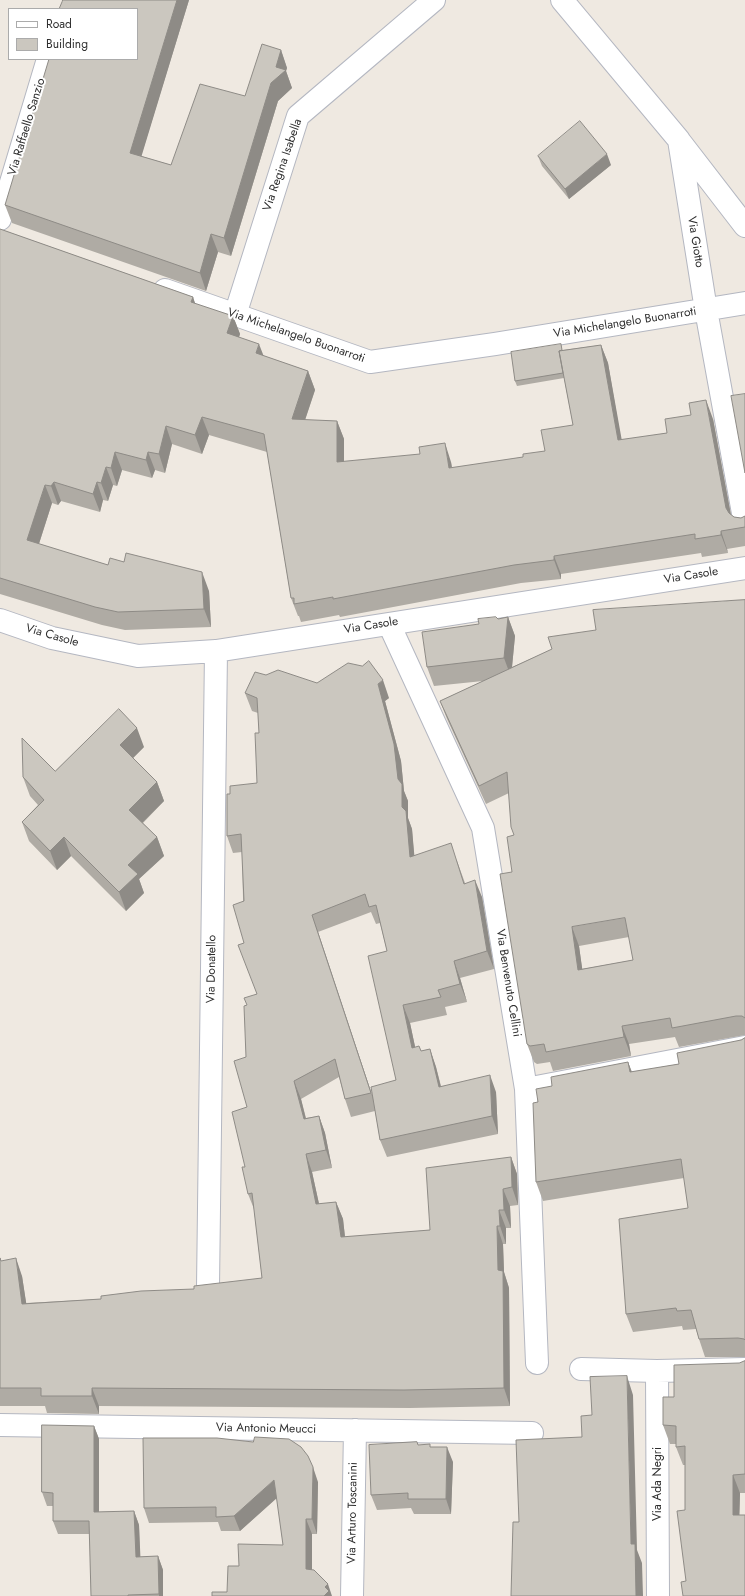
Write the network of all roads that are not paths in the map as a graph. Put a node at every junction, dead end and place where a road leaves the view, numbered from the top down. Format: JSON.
{"nodes":[{"id":1,"x":434,"y":0,"type":"edge"},
{"id":2,"x":562,"y":0,"type":"edge"},
{"id":3,"x":48,"y":60,"type":"edge"},
{"id":4,"x":679,"y":140,"type":"junction"},
{"id":5,"x":745,"y":226,"type":"edge"},
{"id":6,"x":2,"y":228,"type":"edge"},
{"id":7,"x":147,"y":284,"type":"edge"},
{"id":8,"x":745,"y":303,"type":"edge"},
{"id":9,"x":706,"y":310,"type":"junction"},
{"id":10,"x":234,"y":315,"type":"junction"},
{"id":11,"x":745,"y":524,"type":"edge"},
{"id":12,"x":745,"y":568,"type":"edge"},
{"id":13,"x":0,"y":620,"type":"edge"},
{"id":14,"x":389,"y":624,"type":"junction"},
{"id":15,"x":216,"y":650,"type":"junction"},
{"id":16,"x":745,"y":1047,"type":"edge"},
{"id":17,"x":526,"y":1089,"type":"junction"},
{"id":18,"x":208,"y":1287,"type":"edge"},
{"id":19,"x":538,"y":1363,"type":"dead end"},
{"id":20,"x":580,"y":1369,"type":"dead end"},
{"id":21,"x":745,"y":1369,"type":"edge"},
{"id":22,"x":657,"y":1371,"type":"junction"},
{"id":23,"x":0,"y":1425,"type":"edge"},
{"id":24,"x":355,"y":1430,"type":"junction"},
{"id":25,"x":532,"y":1433,"type":"dead end"},
{"id":26,"x":352,"y":1596,"type":"edge"},
{"id":27,"x":658,"y":1596,"type":"edge"}],
"edges":[{"from":1,"to":10,"type":"street","name":"Via Regina Isabella"},
{"from":2,"to":4,"type":"street"},
{"from":3,"to":6,"type":"street","name":"Via Raffaello Sanzio"},
{"from":4,"to":5,"type":"street"},
{"from":4,"to":9,"type":"street","name":"Via Giotto"},
{"from":7,"to":10,"type":"street","name":"Via Michelangelo Buonarroti"},
{"from":8,"to":9,"type":"street","name":"Via Michelangelo Buonarroti"},
{"from":9,"to":10,"type":"street","name":"Via Michelangelo Buonarroti"},
{"from":9,"to":11,"type":"street","name":"Via Giotto"},
{"from":12,"to":14,"type":"street","name":"Via Casole"},
{"from":13,"to":15,"type":"street","name":"Via Casole"},
{"from":14,"to":15,"type":"street","name":"Via Casole"},
{"from":14,"to":17,"type":"street","name":"Via Benvenuto Cellini"},
{"from":15,"to":18,"type":"street","name":"Via Donatello"},
{"from":16,"to":17,"type":"street"},
{"from":17,"to":19,"type":"street","name":"Via Benvenuto Cellini"},
{"from":20,"to":22,"type":"street"},
{"from":21,"to":22,"type":"street"},
{"from":22,"to":27,"type":"street","name":"Via Ada Negri"},
{"from":23,"to":24,"type":"street","name":"Via Antonio Meucci"},
{"from":24,"to":25,"type":"street","name":"Via Antonio Meucci"},
{"from":24,"to":26,"type":"street","name":"Via Arturo Toscanini"}]}
